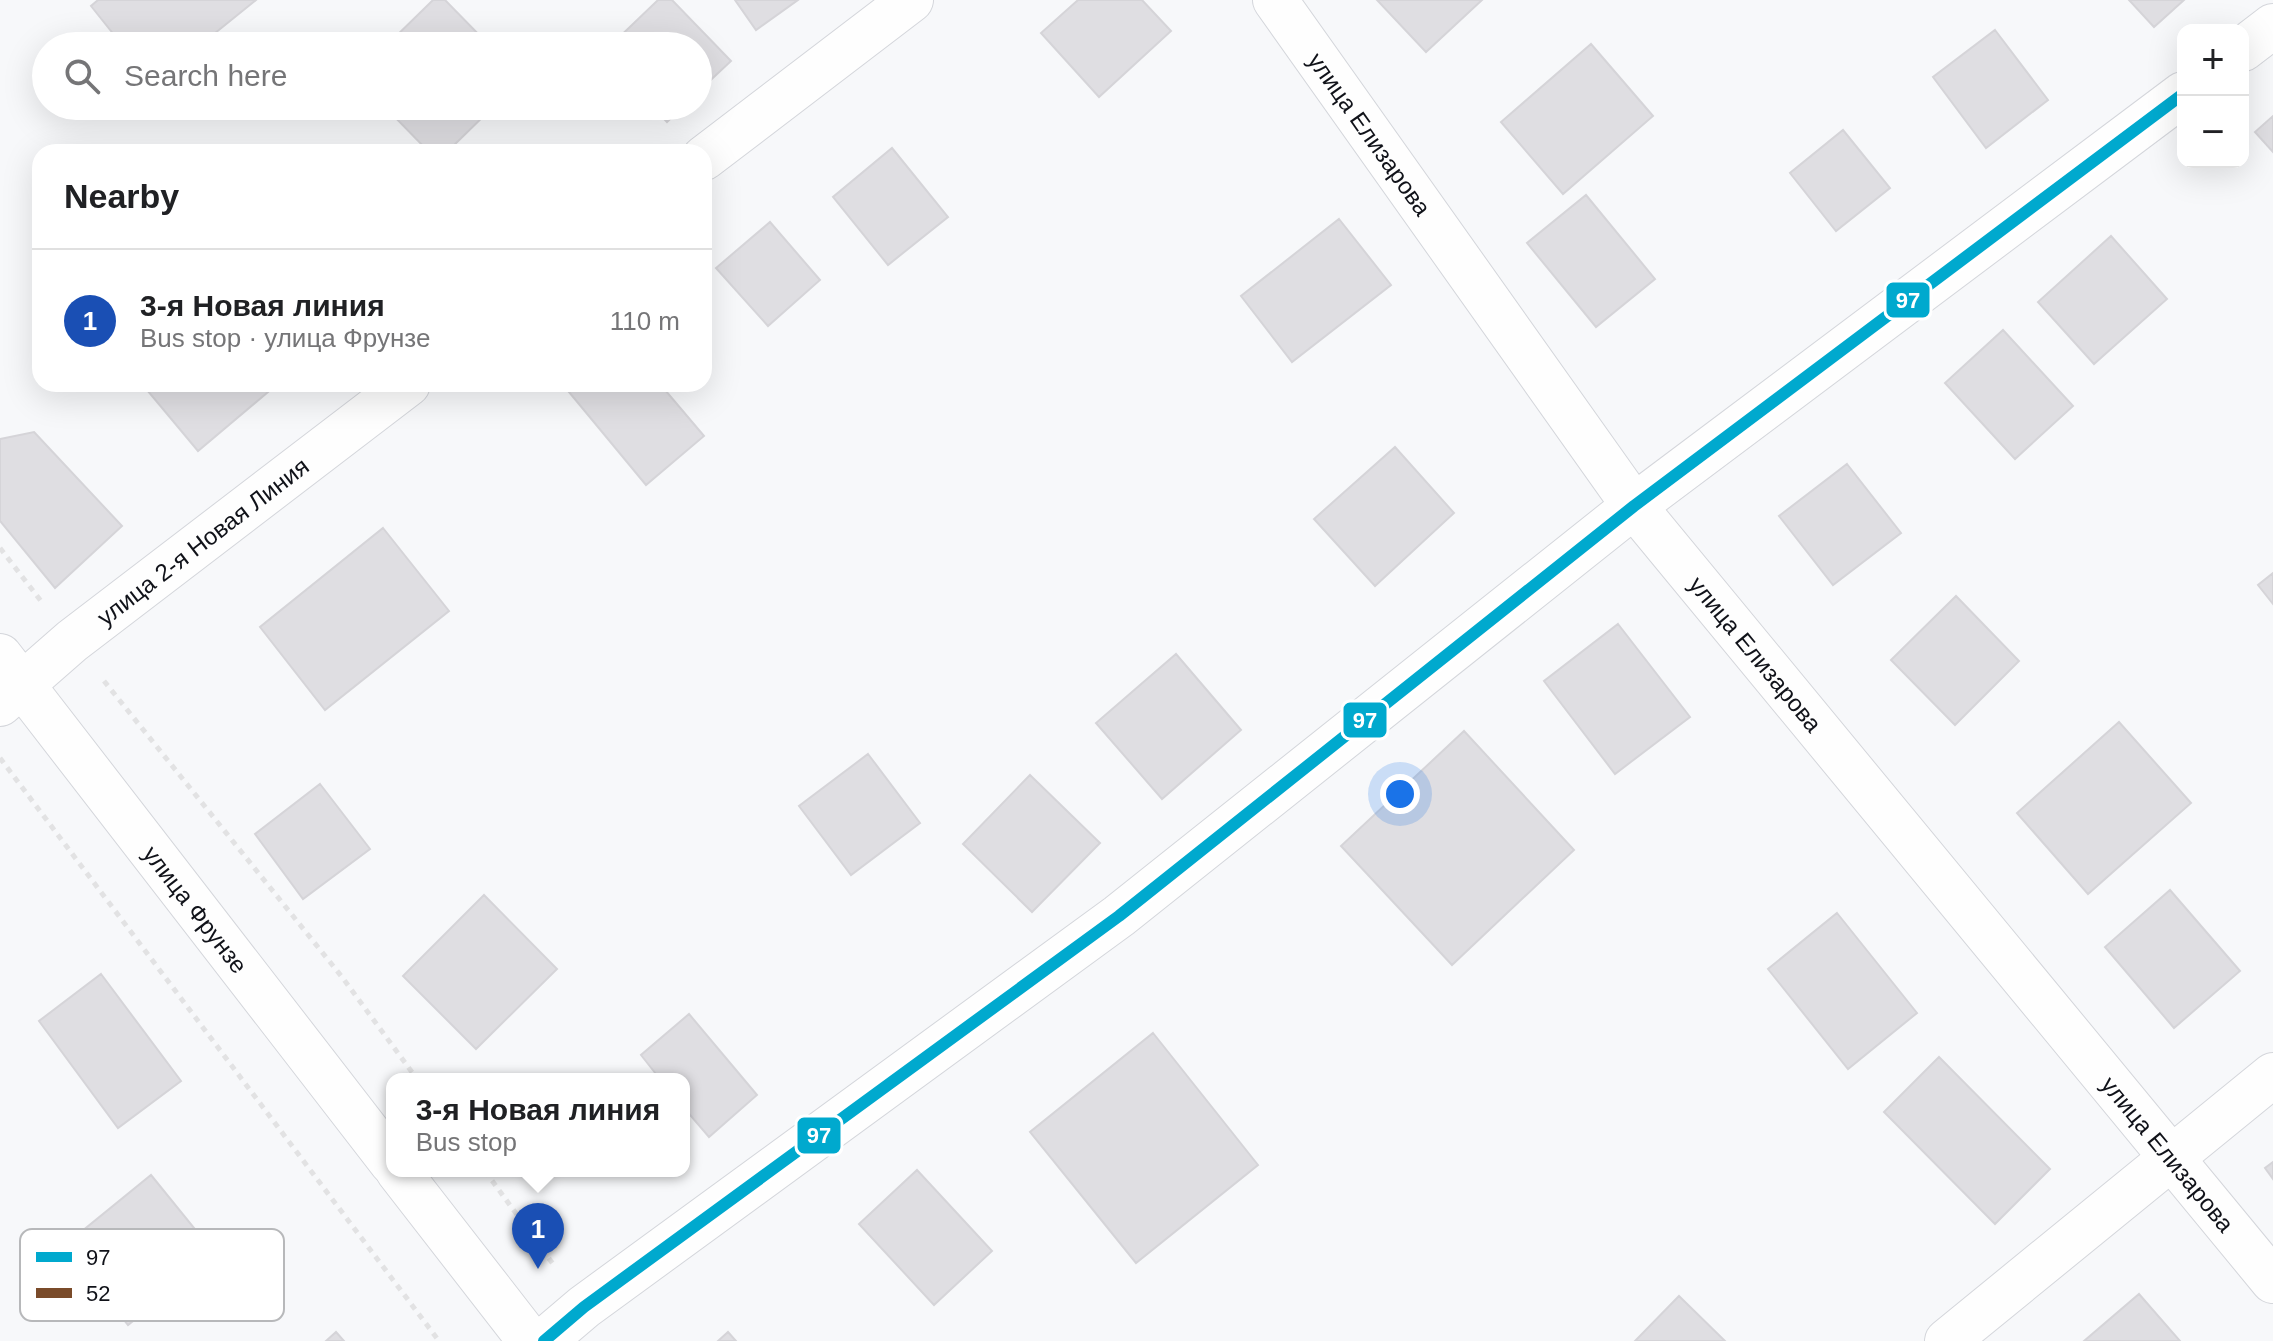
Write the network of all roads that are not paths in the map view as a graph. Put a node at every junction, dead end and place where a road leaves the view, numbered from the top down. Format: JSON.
{"nodes":[{"id":1,"x":911,"y":0,"type":"edge"},
{"id":2,"x":1275,"y":0,"type":"edge"},
{"id":3,"x":2273,"y":26,"type":"edge"},
{"id":4,"x":2249,"y":44,"type":"edge"},
{"id":5,"x":2180,"y":96,"type":"edge"},
{"id":6,"x":712,"y":152,"type":"edge"},
{"id":7,"x":398,"y":392,"type":"edge"},
{"id":8,"x":1634,"y":506,"type":"junction"},
{"id":9,"x":7,"y":682,"type":"edge"},
{"id":10,"x":2273,"y":1075,"type":"edge"},
{"id":11,"x":386,"y":1156,"type":"edge"},
{"id":12,"x":2171,"y":1161,"type":"junction"},
{"id":13,"x":403,"y":1177,"type":"edge"},
{"id":14,"x":2273,"y":1281,"type":"edge"},
{"id":15,"x":530,"y":1341,"type":"edge"},
{"id":16,"x":544,"y":1341,"type":"edge"},
{"id":17,"x":1947,"y":1341,"type":"edge"}],
"edges":[{"from":1,"to":6,"type":"street"},
{"from":2,"to":8,"type":"street","name":"улица Елизарова"},
{"from":3,"to":4,"type":"street"},
{"from":5,"to":8,"type":"street"},
{"from":7,"to":9,"type":"street","name":"улица 2-я Новая Линия"},
{"from":8,"to":12,"type":"street","name":"улица Елизарова"},
{"from":8,"to":16,"type":"street"},
{"from":9,"to":11,"type":"street","name":"улица Фрунзе"},
{"from":10,"to":12,"type":"street"},
{"from":12,"to":14,"type":"street","name":"улица Елизарова"},
{"from":12,"to":17,"type":"street"},
{"from":13,"to":15,"type":"street"}]}
